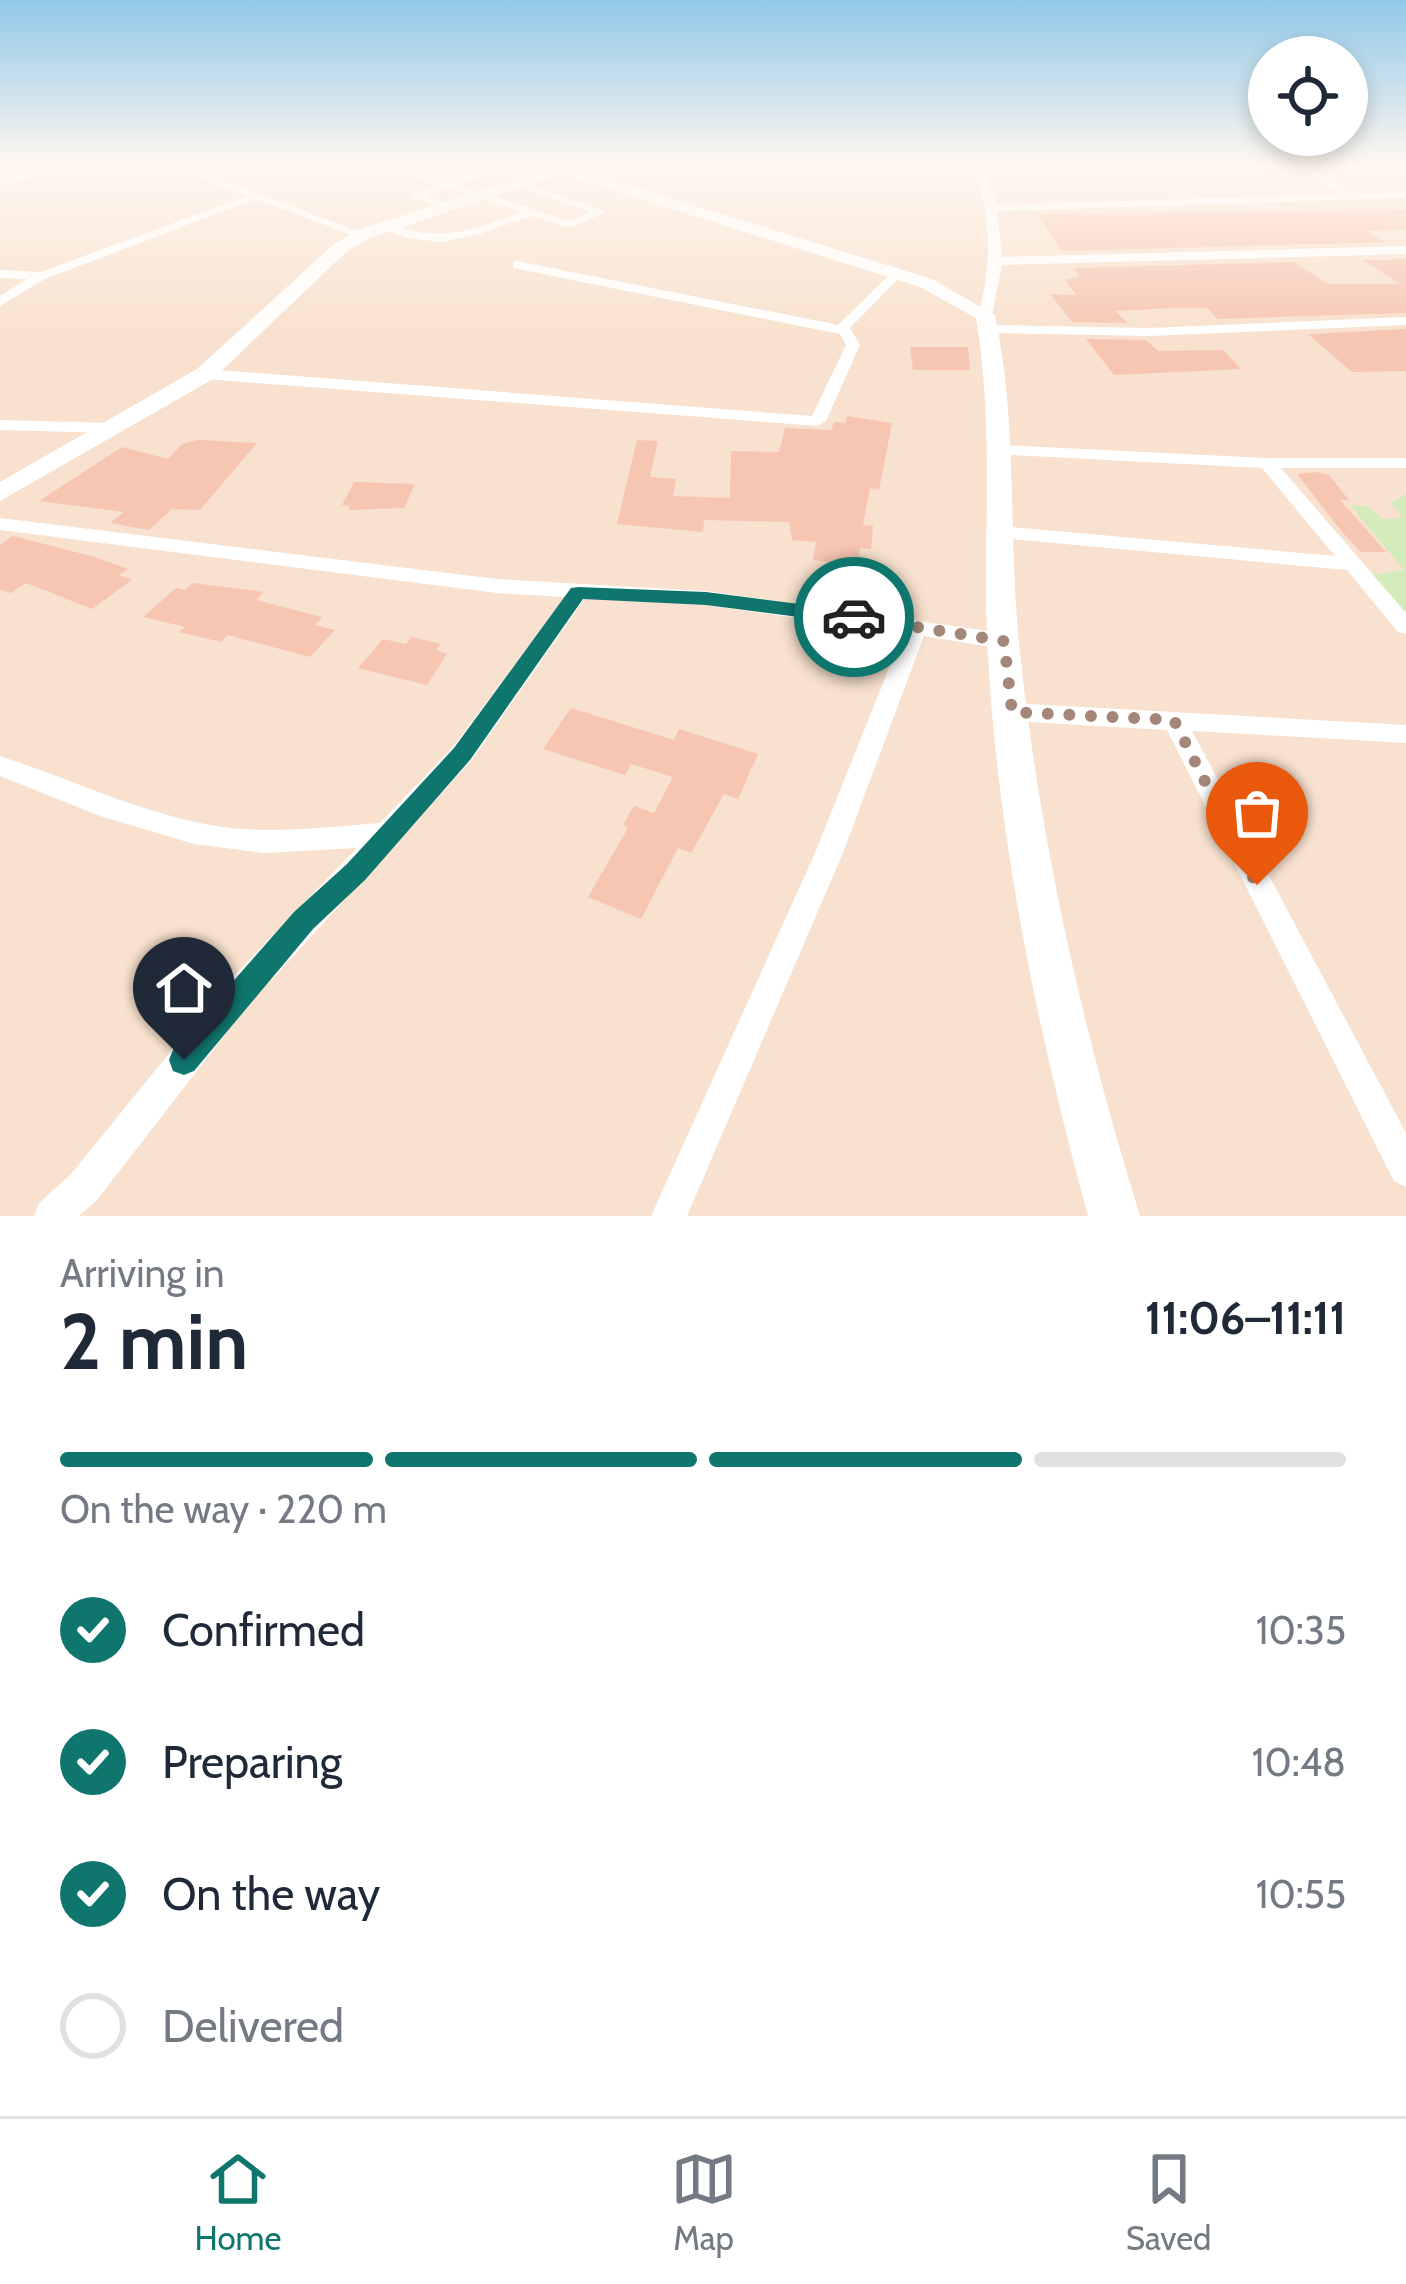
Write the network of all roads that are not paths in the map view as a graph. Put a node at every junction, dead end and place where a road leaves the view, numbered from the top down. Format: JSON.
{"nodes":[{"id":1,"x":186,"y":222,"type":"edge"},
{"id":2,"x":327,"y":222,"type":"edge"},
{"id":3,"x":401,"y":222,"type":"edge"},
{"id":4,"x":502,"y":222,"type":"edge"},
{"id":5,"x":720,"y":222,"type":"edge"},
{"id":6,"x":996,"y":222,"type":"edge"},
{"id":7,"x":385,"y":227,"type":"junction"},
{"id":8,"x":361,"y":235,"type":"junction"},
{"id":9,"x":1402,"y":251,"type":"edge"},
{"id":10,"x":1000,"y":261,"type":"junction"},
{"id":11,"x":517,"y":266,"type":"dead end"},
{"id":12,"x":0,"y":274,"type":"edge"},
{"id":13,"x":897,"y":274,"type":"junction"},
{"id":14,"x":42,"y":276,"type":"junction"},
{"id":15,"x":0,"y":302,"type":"edge"},
{"id":16,"x":1406,"y":321,"type":"edge"},
{"id":17,"x":988,"y":322,"type":"junction"},
{"id":18,"x":843,"y":330,"type":"junction"},
{"id":19,"x":205,"y":374,"type":"junction"},
{"id":20,"x":0,"y":425,"type":"edge"},
{"id":21,"x":113,"y":428,"type":"junction"},
{"id":22,"x":999,"y":450,"type":"junction"},
{"id":23,"x":1406,"y":463,"type":"edge"},
{"id":24,"x":1267,"y":464,"type":"junction"},
{"id":25,"x":0,"y":494,"type":"edge"},
{"id":26,"x":0,"y":524,"type":"edge"},
{"id":27,"x":1000,"y":532,"type":"junction"},
{"id":28,"x":1350,"y":564,"type":"junction"},
{"id":29,"x":578,"y":593,"type":"junction"},
{"id":30,"x":1406,"y":627,"type":"edge"},
{"id":31,"x":916,"y":628,"type":"junction"},
{"id":32,"x":1004,"y":641,"type":"junction"},
{"id":33,"x":1012,"y":712,"type":"junction"},
{"id":34,"x":1174,"y":720,"type":"junction"},
{"id":35,"x":1406,"y":734,"type":"edge"},
{"id":36,"x":0,"y":766,"type":"edge"},
{"id":37,"x":390,"y":834,"type":"junction"},
{"id":38,"x":1406,"y":1169,"type":"edge"},
{"id":39,"x":76,"y":1201,"type":"edge"},
{"id":40,"x":52,"y":1216,"type":"edge"},
{"id":41,"x":669,"y":1216,"type":"edge"},
{"id":42,"x":1114,"y":1216,"type":"edge"}],
"edges":[{"from":1,"to":14,"type":"street"},
{"from":2,"to":8,"type":"street"},
{"from":3,"to":7,"type":"street"},
{"from":4,"to":7,"type":"street"},
{"from":5,"to":13,"type":"street"},
{"from":6,"to":10,"type":"street"},
{"from":7,"to":8,"type":"street"},
{"from":8,"to":19,"type":"street"},
{"from":9,"to":10,"type":"street"},
{"from":10,"to":17,"type":"street"},
{"from":11,"to":18,"type":"street"},
{"from":12,"to":14,"type":"street"},
{"from":13,"to":17,"type":"street"},
{"from":13,"to":18,"type":"street"},
{"from":14,"to":15,"type":"street"},
{"from":16,"to":17,"type":"street"},
{"from":17,"to":22,"type":"street"},
{"from":18,"to":19,"type":"street"},
{"from":19,"to":21,"type":"street"},
{"from":20,"to":21,"type":"street"},
{"from":21,"to":25,"type":"street"},
{"from":22,"to":24,"type":"street"},
{"from":22,"to":27,"type":"street"},
{"from":23,"to":24,"type":"street"},
{"from":24,"to":28,"type":"street"},
{"from":26,"to":29,"type":"street"},
{"from":27,"to":28,"type":"street"},
{"from":27,"to":32,"type":"street"},
{"from":28,"to":30,"type":"street"},
{"from":29,"to":31,"type":"street"},
{"from":29,"to":37,"type":"street"},
{"from":31,"to":32,"type":"street"},
{"from":31,"to":41,"type":"street"},
{"from":32,"to":33,"type":"street"},
{"from":33,"to":34,"type":"street"},
{"from":33,"to":42,"type":"street"},
{"from":34,"to":35,"type":"street"},
{"from":34,"to":38,"type":"street"},
{"from":36,"to":37,"type":"street"},
{"from":37,"to":39,"type":"street"},
{"from":39,"to":40,"type":"street"}]}
